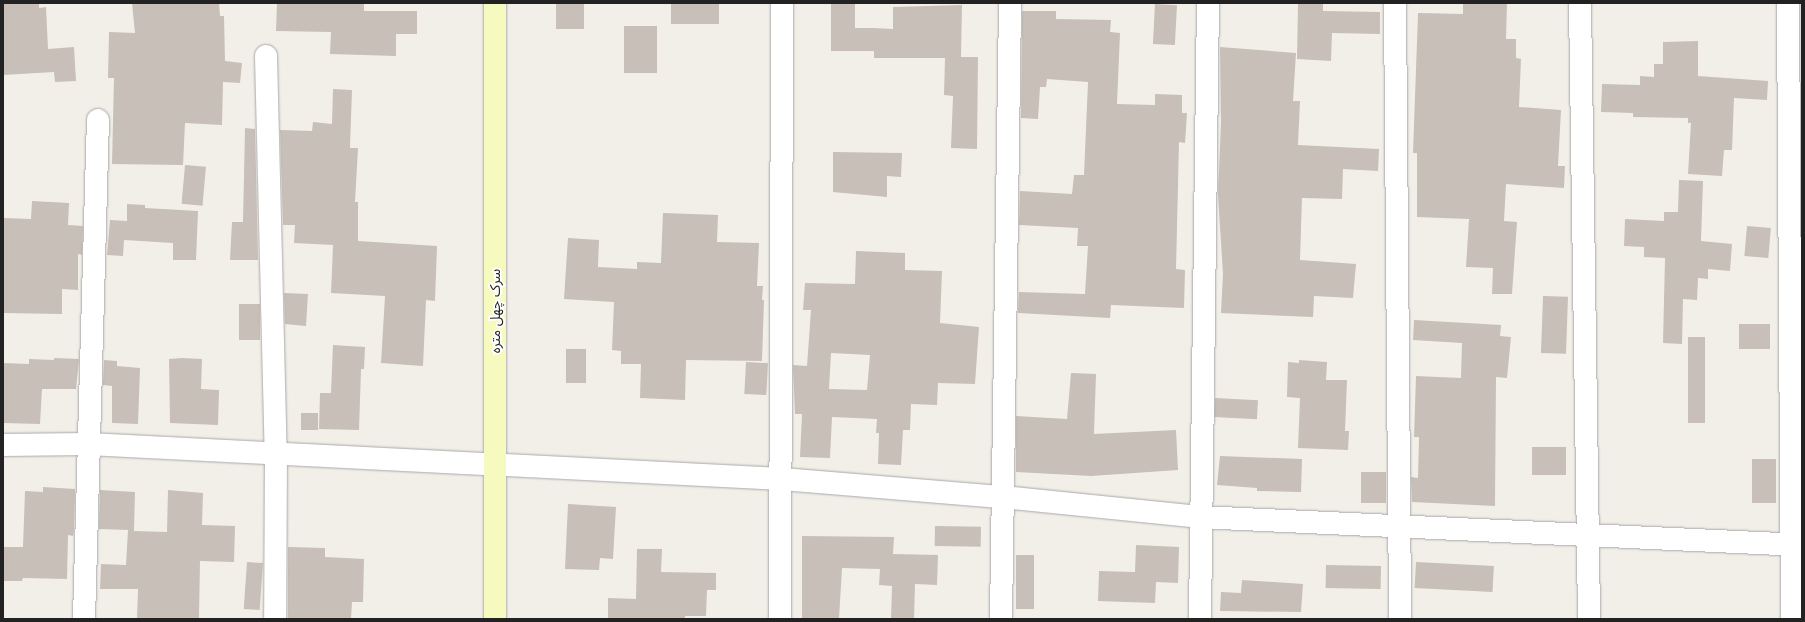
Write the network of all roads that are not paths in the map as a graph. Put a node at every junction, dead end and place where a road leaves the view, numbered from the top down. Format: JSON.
{"nodes":[{"id":1,"x":495,"y":3,"type":"edge"},
{"id":2,"x":782,"y":3,"type":"edge"},
{"id":3,"x":1010,"y":3,"type":"edge"},
{"id":4,"x":1208,"y":3,"type":"edge"},
{"id":5,"x":1395,"y":3,"type":"edge"},
{"id":6,"x":1580,"y":3,"type":"edge"},
{"id":7,"x":1788,"y":3,"type":"edge"},
{"id":8,"x":266,"y":56,"type":"dead end"},
{"id":9,"x":98,"y":120,"type":"dead end"},
{"id":10,"x":88,"y":444,"type":"junction"},
{"id":11,"x":3,"y":445,"type":"edge"},
{"id":12,"x":276,"y":453,"type":"junction"},
{"id":13,"x":494,"y":464,"type":"junction"},
{"id":14,"x":782,"y":479,"type":"junction"},
{"id":15,"x":1003,"y":497,"type":"junction"},
{"id":16,"x":1199,"y":516,"type":"junction"},
{"id":17,"x":1401,"y":525,"type":"junction"},
{"id":18,"x":1589,"y":535,"type":"junction"},
{"id":19,"x":1797,"y":545,"type":"edge"},
{"id":20,"x":84,"y":619,"type":"edge"},
{"id":21,"x":276,"y":619,"type":"edge"},
{"id":22,"x":495,"y":619,"type":"edge"},
{"id":23,"x":780,"y":619,"type":"edge"},
{"id":24,"x":1001,"y":619,"type":"edge"},
{"id":25,"x":1200,"y":619,"type":"edge"},
{"id":26,"x":1400,"y":619,"type":"edge"},
{"id":27,"x":1589,"y":619,"type":"edge"},
{"id":28,"x":1792,"y":619,"type":"edge"}],
"edges":[{"from":1,"to":13,"type":"street","name":"سرک چهل متره"},
{"from":2,"to":14,"type":"street"},
{"from":3,"to":15,"type":"street"},
{"from":4,"to":16,"type":"street"},
{"from":5,"to":17,"type":"street"},
{"from":6,"to":18,"type":"street"},
{"from":7,"to":19,"type":"street"},
{"from":8,"to":12,"type":"street"},
{"from":9,"to":10,"type":"street"},
{"from":10,"to":11,"type":"street"},
{"from":10,"to":12,"type":"street"},
{"from":10,"to":20,"type":"street"},
{"from":12,"to":13,"type":"street"},
{"from":12,"to":21,"type":"street"},
{"from":13,"to":14,"type":"street"},
{"from":13,"to":22,"type":"street","name":"سرک چهل متره"},
{"from":14,"to":15,"type":"street"},
{"from":14,"to":23,"type":"street"},
{"from":15,"to":16,"type":"street"},
{"from":15,"to":24,"type":"street"},
{"from":16,"to":17,"type":"street"},
{"from":16,"to":25,"type":"street"},
{"from":17,"to":18,"type":"street"},
{"from":17,"to":26,"type":"street"},
{"from":18,"to":19,"type":"street"},
{"from":18,"to":27,"type":"street"},
{"from":19,"to":28,"type":"street"}]}
